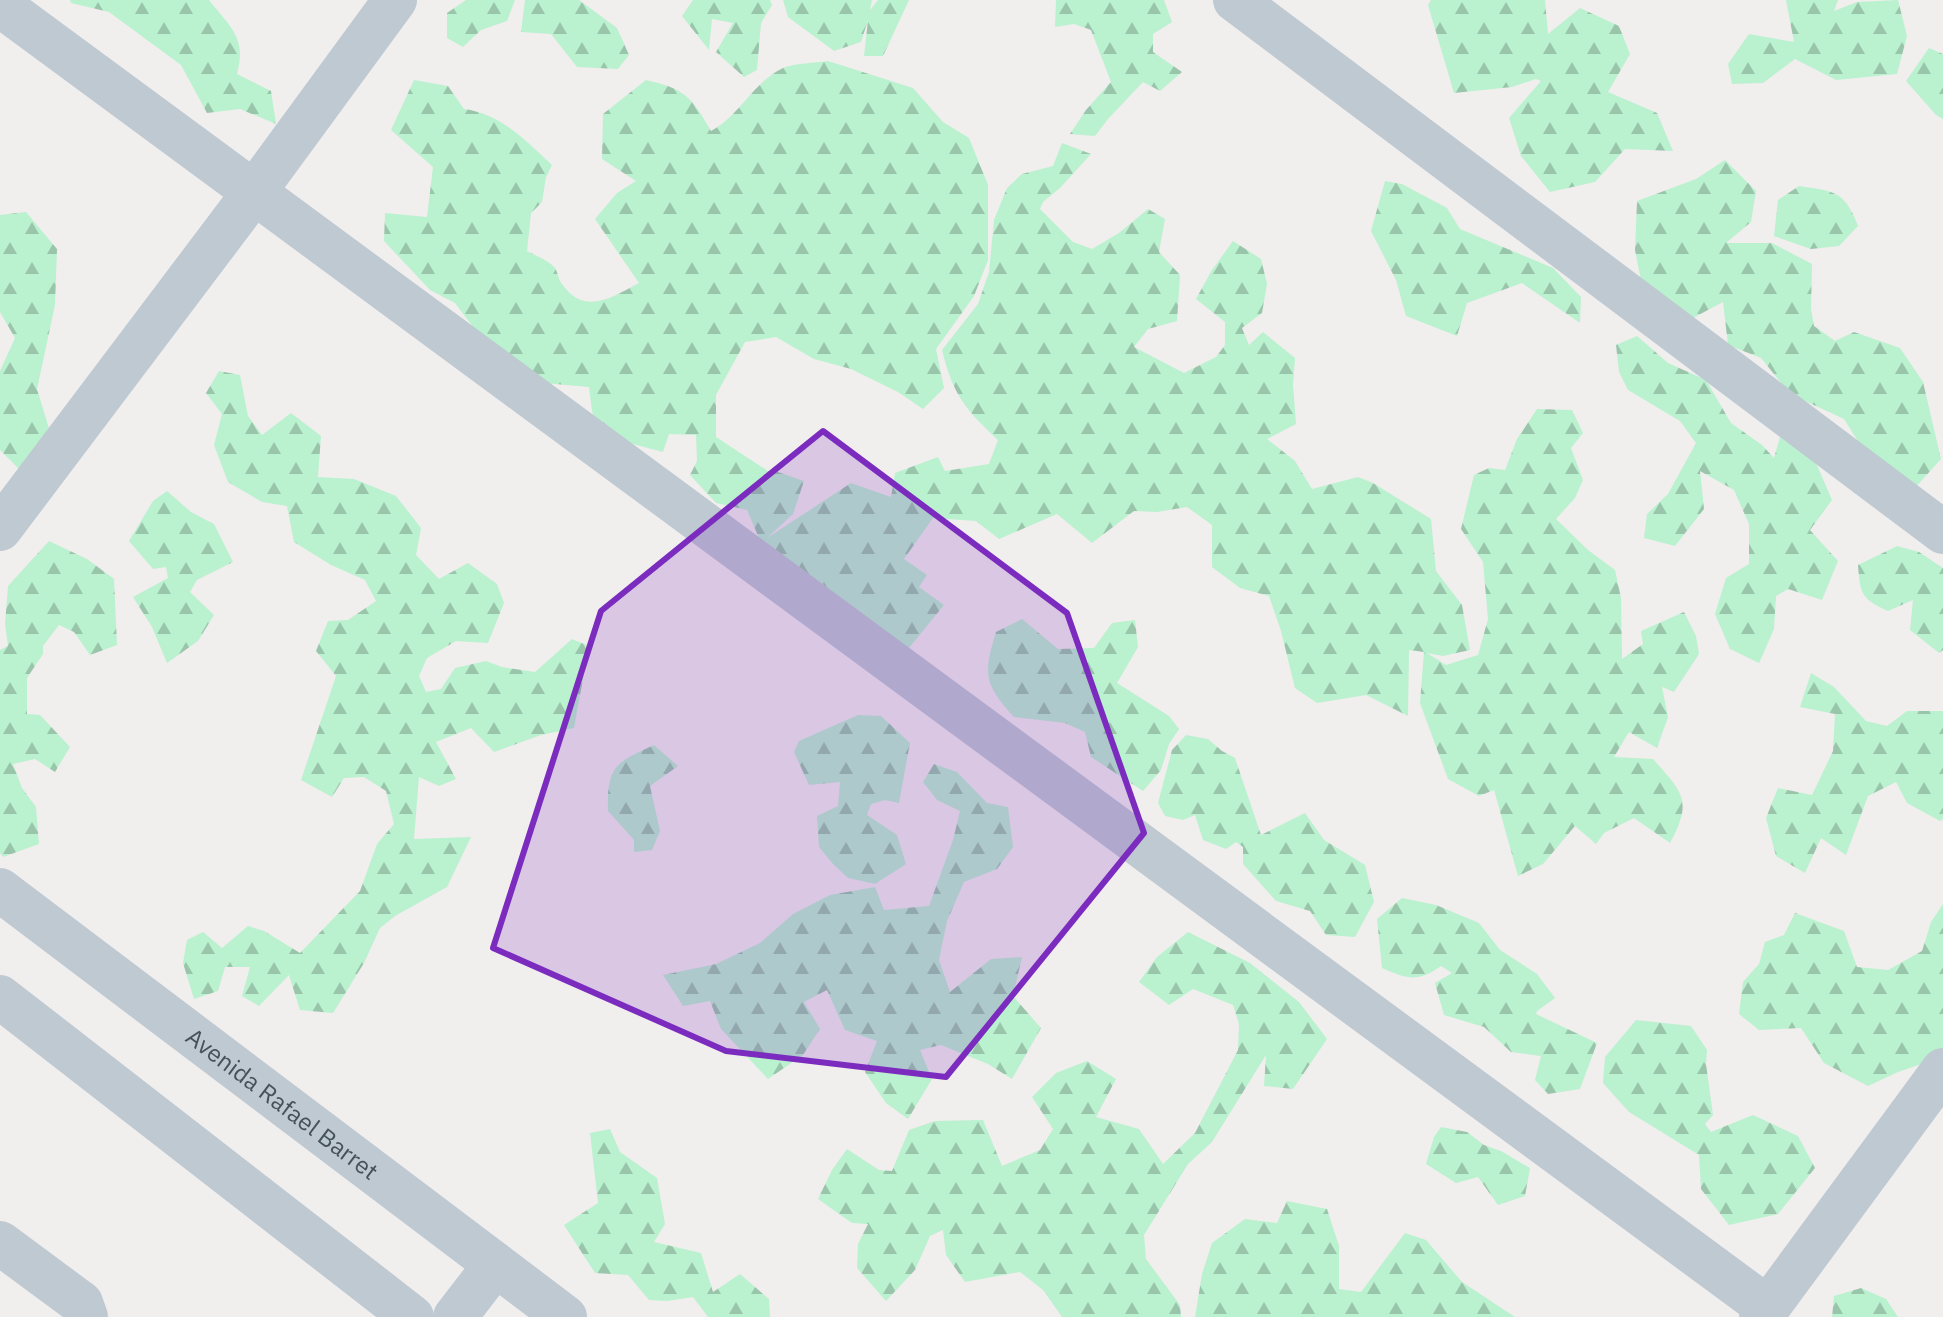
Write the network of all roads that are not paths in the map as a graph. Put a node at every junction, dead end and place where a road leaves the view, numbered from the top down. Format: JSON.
{"nodes":[{"id":1,"x":395,"y":0,"type":"edge"},
{"id":2,"x":1235,"y":0,"type":"edge"},
{"id":3,"x":0,"y":5,"type":"edge"},
{"id":4,"x":255,"y":191,"type":"junction"},
{"id":5,"x":0,"y":529,"type":"edge"},
{"id":6,"x":1943,"y":532,"type":"edge"},
{"id":7,"x":0,"y":890,"type":"edge"},
{"id":8,"x":0,"y":997,"type":"edge"},
{"id":9,"x":1943,"y":1070,"type":"edge"},
{"id":10,"x":0,"y":1243,"type":"edge"},
{"id":11,"x":495,"y":1265,"type":"junction"},
{"id":12,"x":84,"y":1310,"type":"edge"},
{"id":13,"x":1764,"y":1313,"type":"edge"},
{"id":14,"x":412,"y":1317,"type":"edge"},
{"id":15,"x":455,"y":1317,"type":"edge"},
{"id":16,"x":565,"y":1317,"type":"edge"}],
"edges":[{"from":1,"to":4,"type":"street"},
{"from":2,"to":6,"type":"street"},
{"from":3,"to":4,"type":"street"},
{"from":4,"to":5,"type":"street"},
{"from":4,"to":13,"type":"street"},
{"from":7,"to":11,"type":"street","name":"Avenida Rafael Barret"},
{"from":8,"to":14,"type":"street"},
{"from":9,"to":13,"type":"street"},
{"from":10,"to":12,"type":"street"},
{"from":11,"to":15,"type":"street"},
{"from":11,"to":16,"type":"street","name":"Avenida Rafael Barret"}]}
